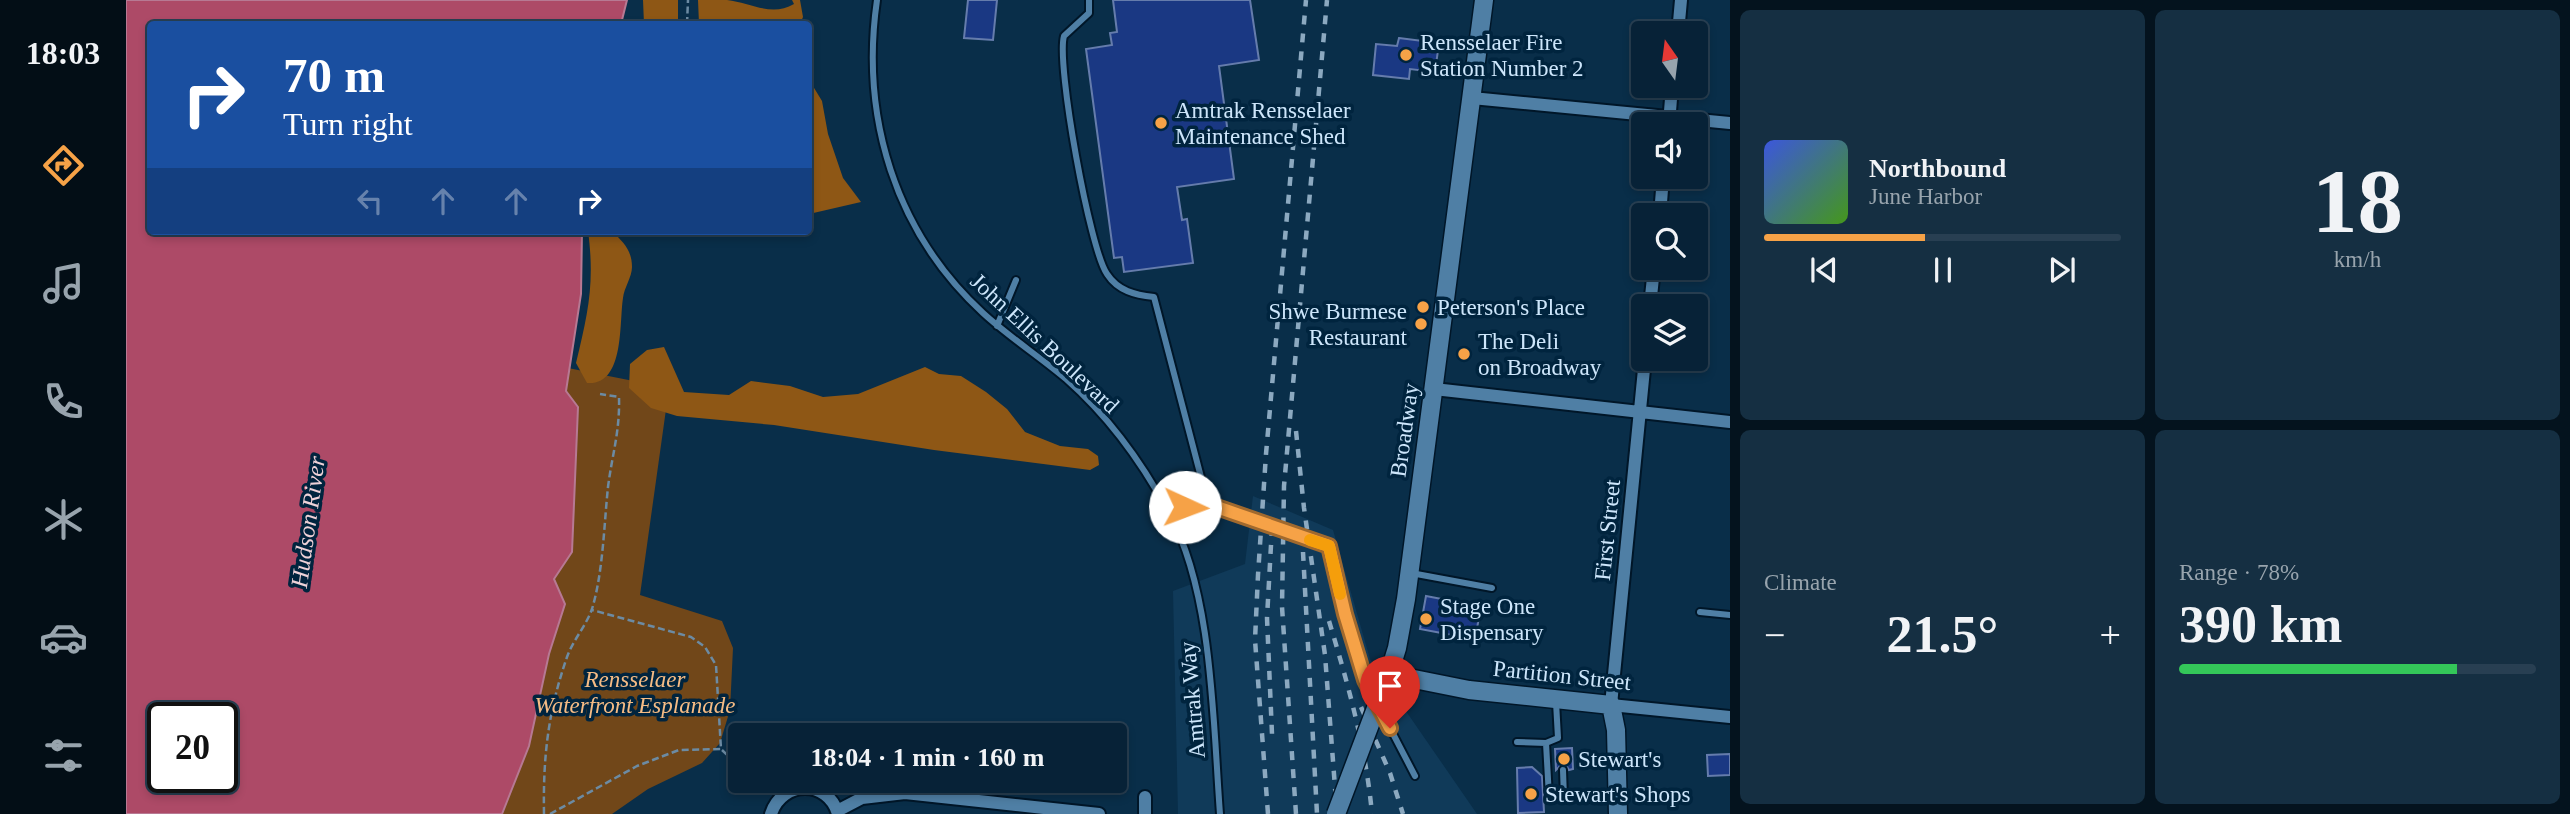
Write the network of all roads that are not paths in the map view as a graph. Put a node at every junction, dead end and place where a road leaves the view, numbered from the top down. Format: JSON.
{"nodes":[{"id":1,"x":877,"y":0,"type":"edge"},
{"id":2,"x":1089,"y":0,"type":"edge"},
{"id":3,"x":1484,"y":0,"type":"edge"},
{"id":4,"x":1681,"y":0,"type":"edge"},
{"id":5,"x":1679,"y":21,"type":"edge"},
{"id":6,"x":1472,"y":99,"type":"junction"},
{"id":7,"x":1631,"y":117,"type":"edge"},
{"id":8,"x":1708,"y":122,"type":"edge"},
{"id":9,"x":1730,"y":123,"type":"edge"},
{"id":10,"x":1016,"y":280,"type":"dead end"},
{"id":11,"x":997,"y":326,"type":"junction"},
{"id":12,"x":1644,"y":371,"type":"edge"},
{"id":13,"x":1434,"y":389,"type":"junction"},
{"id":14,"x":1640,"y":412,"type":"junction"},
{"id":15,"x":1730,"y":422,"type":"edge"},
{"id":16,"x":1208,"y":504,"type":"junction"},
{"id":17,"x":1171,"y":516,"type":"junction"},
{"id":18,"x":1409,"y":573,"type":"junction"},
{"id":19,"x":1195,"y":583,"type":"joint"},
{"id":20,"x":1492,"y":588,"type":"dead end"},
{"id":21,"x":1700,"y":612,"type":"dead end"},
{"id":22,"x":1730,"y":615,"type":"edge"},
{"id":23,"x":1389,"y":674,"type":"junction"},
{"id":24,"x":1556,"y":700,"type":"junction"},
{"id":25,"x":1611,"y":705,"type":"junction"},
{"id":26,"x":1730,"y":717,"type":"edge"},
{"id":27,"x":1558,"y":738,"type":"junction"},
{"id":28,"x":1517,"y":743,"type":"dead end"},
{"id":29,"x":1546,"y":743,"type":"junction"},
{"id":30,"x":1562,"y":749,"type":"dead end"},
{"id":31,"x":1563,"y":770,"type":"dead end"},
{"id":32,"x":1415,"y":776,"type":"dead end"},
{"id":33,"x":1145,"y":797,"type":"dead end"},
{"id":34,"x":1564,"y":798,"type":"junction"},
{"id":35,"x":1618,"y":807,"type":"edge"},
{"id":36,"x":838,"y":813,"type":"edge"},
{"id":37,"x":771,"y":814,"type":"edge"},
{"id":38,"x":1099,"y":814,"type":"edge"},
{"id":39,"x":1145,"y":814,"type":"edge"},
{"id":40,"x":1220,"y":814,"type":"edge"},
{"id":41,"x":1336,"y":814,"type":"edge"}],
"edges":[{"from":1,"to":11,"type":"lane","name":"John Ellis Boulevard"},
{"from":2,"to":16,"type":"lane"},
{"from":3,"to":6,"type":"street","name":"Broadway"},
{"from":4,"to":5,"type":"street"},
{"from":6,"to":7,"type":"street"},
{"from":6,"to":13,"type":"street","name":"Broadway"},
{"from":8,"to":9,"type":"street"},
{"from":10,"to":11,"type":"lane"},
{"from":11,"to":17,"type":"lane","name":"John Ellis Boulevard"},
{"from":12,"to":14,"type":"street","name":"First Street"},
{"from":13,"to":14,"type":"street"},
{"from":13,"to":18,"type":"street","name":"Broadway"},
{"from":14,"to":15,"type":"street"},
{"from":14,"to":25,"type":"street","name":"First Street"},
{"from":16,"to":17,"type":"lane"},
{"from":16,"to":32,"type":"lane"},
{"from":17,"to":19,"type":"lane","name":"John Ellis Boulevard"},
{"from":18,"to":20,"type":"lane"},
{"from":18,"to":23,"type":"street","name":"Broadway"},
{"from":19,"to":40,"type":"lane","name":"Amtrak Way"},
{"from":21,"to":22,"type":"lane"},
{"from":23,"to":24,"type":"street","name":"Partition Street"},
{"from":23,"to":41,"type":"street","name":"Broadway","bridge":true},
{"from":24,"to":25,"type":"street","name":"Partition Street"},
{"from":24,"to":27,"type":"lane"},
{"from":25,"to":26,"type":"street","name":"Partition Street"},
{"from":25,"to":35,"type":"street"},
{"from":27,"to":29,"type":"lane"},
{"from":27,"to":30,"type":"lane"},
{"from":28,"to":29,"type":"lane"},
{"from":29,"to":34,"type":"lane"},
{"from":31,"to":34,"type":"lane"},
{"from":33,"to":39,"type":"street"},
{"from":34,"to":35,"type":"lane"},
{"from":36,"to":37,"type":"street"},
{"from":36,"to":38,"type":"street"}]}
